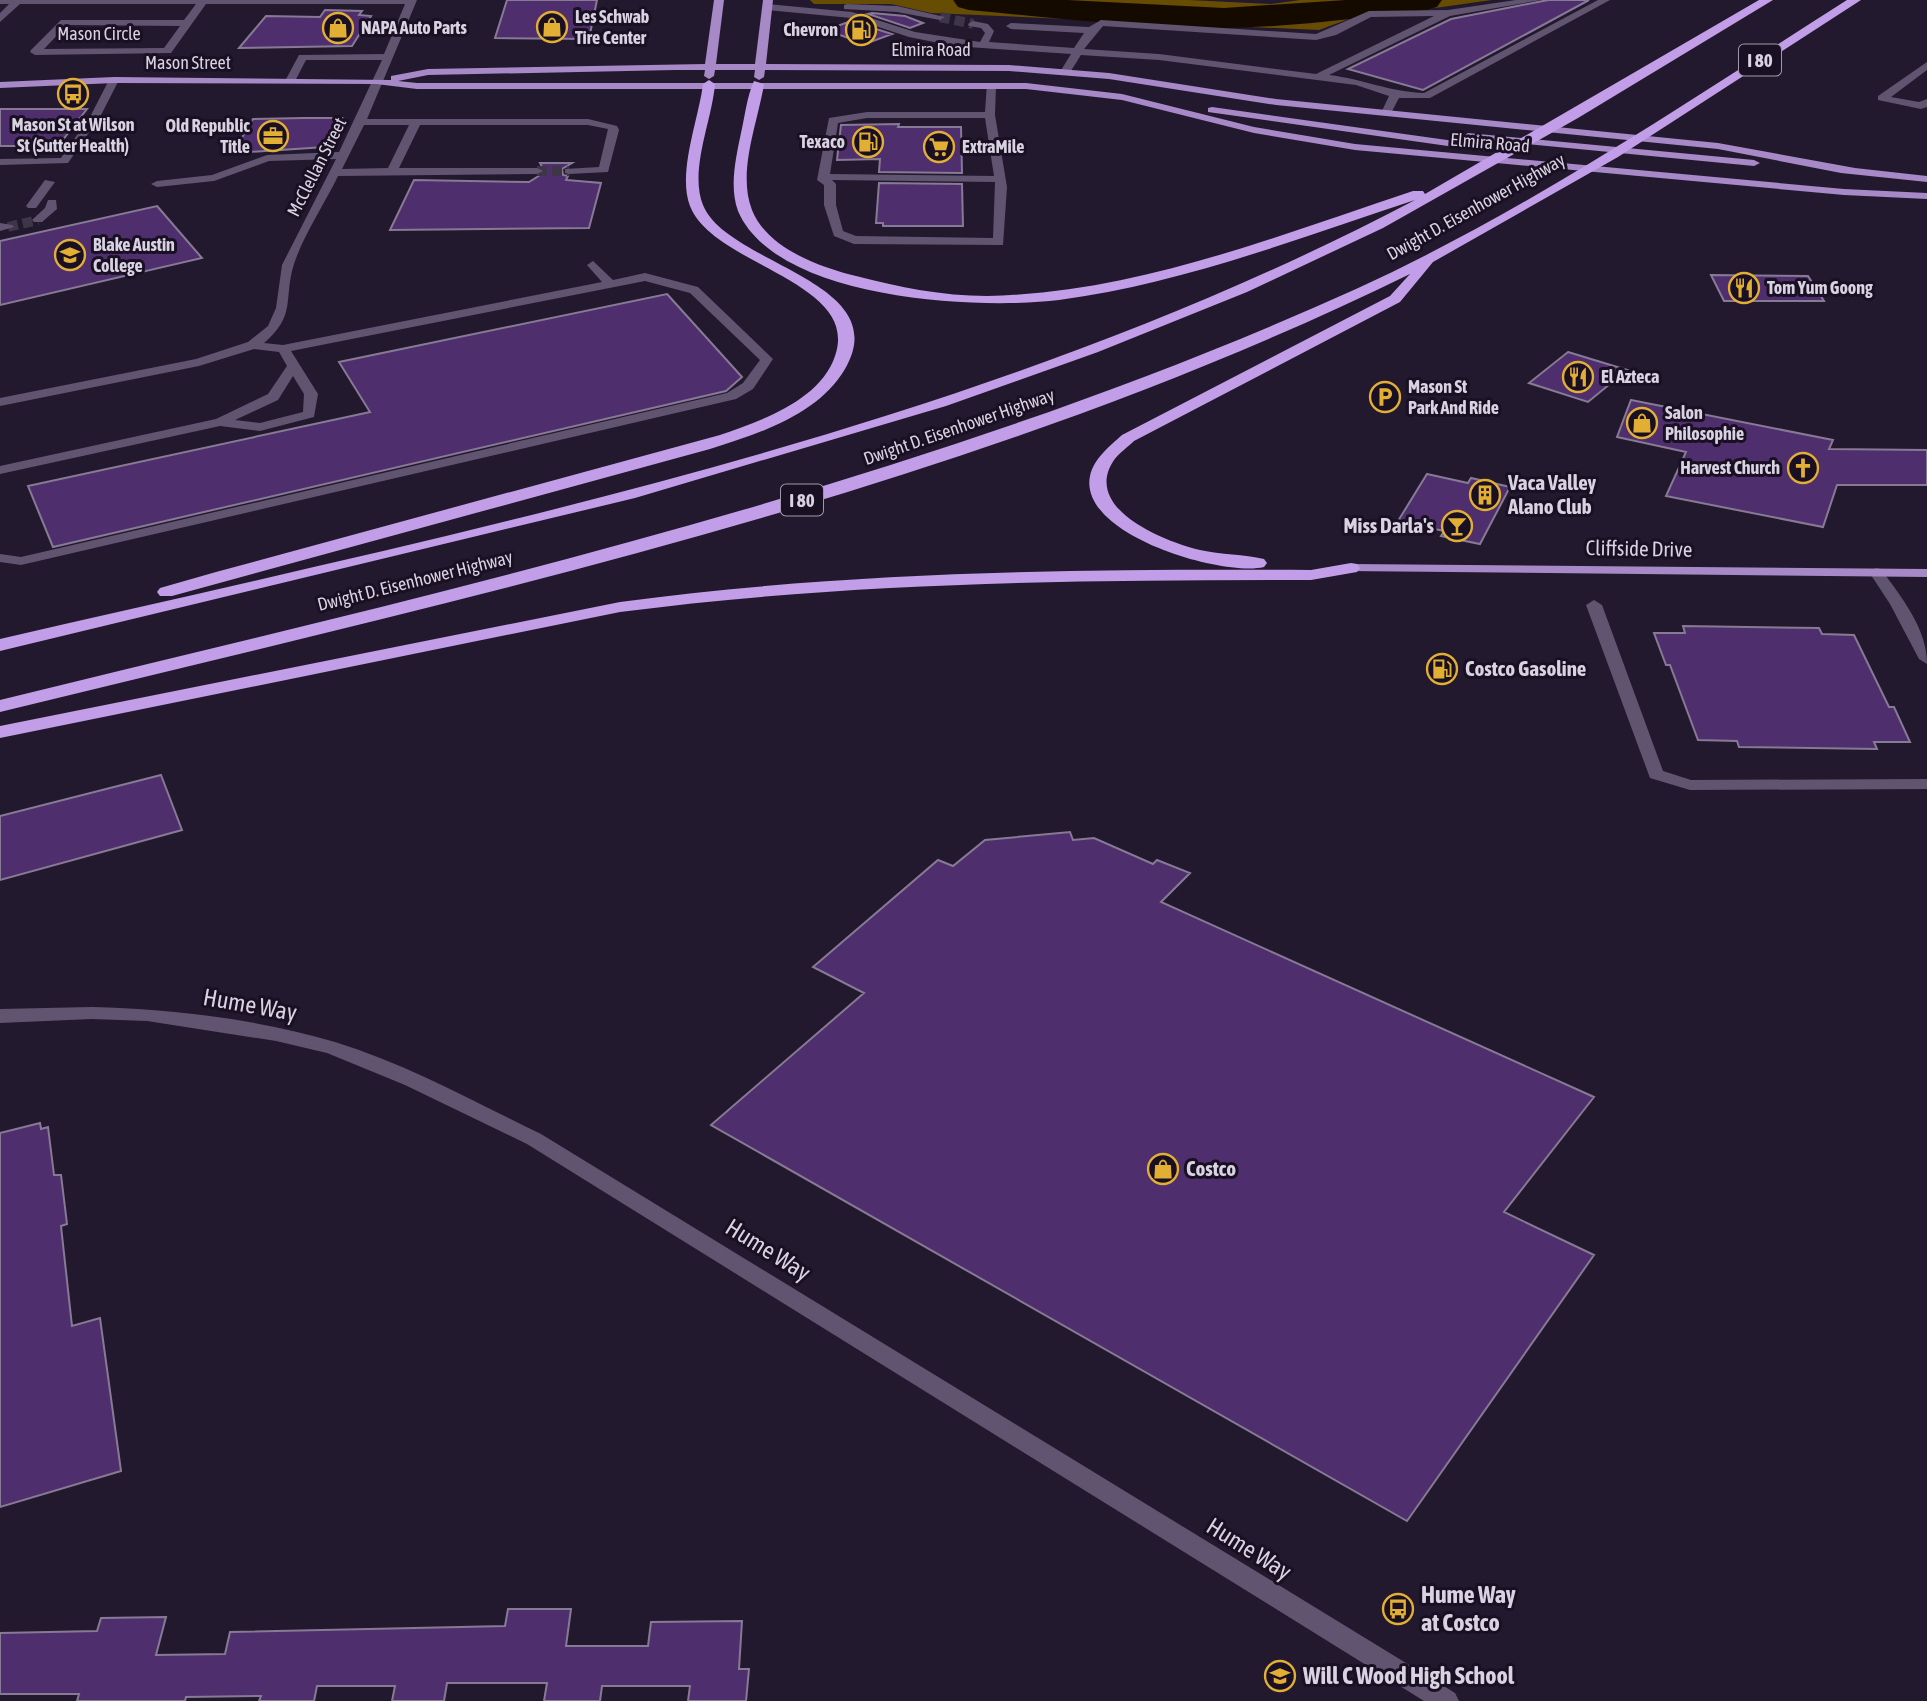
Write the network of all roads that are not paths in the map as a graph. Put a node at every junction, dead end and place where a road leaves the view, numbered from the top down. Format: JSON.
{"nodes":[{"id":1,"x":204,"y":0,"type":"edge"},
{"id":2,"x":412,"y":0,"type":"edge"},
{"id":3,"x":719,"y":0,"type":"edge"},
{"id":4,"x":1536,"y":0,"type":"edge"},
{"id":5,"x":1605,"y":0,"type":"edge"},
{"id":6,"x":1767,"y":0,"type":"edge"},
{"id":7,"x":1855,"y":0,"type":"edge"},
{"id":8,"x":0,"y":1,"type":"edge"},
{"id":9,"x":17,"y":1,"type":"edge"},
{"id":10,"x":767,"y":3,"type":"edge"},
{"id":11,"x":820,"y":10,"type":"junction"},
{"id":12,"x":1448,"y":12,"type":"junction"},
{"id":13,"x":940,"y":17,"type":"tunnel mouth"},
{"id":14,"x":0,"y":19,"type":"edge"},
{"id":15,"x":186,"y":23,"type":"junction"},
{"id":16,"x":973,"y":24,"type":"dead end"},
{"id":17,"x":1012,"y":26,"type":"dead end"},
{"id":18,"x":1089,"y":30,"type":"junction"},
{"id":19,"x":982,"y":46,"type":"junction"},
{"id":20,"x":1080,"y":52,"type":"junction"},
{"id":21,"x":386,"y":57,"type":"junction"},
{"id":22,"x":1927,"y":65,"type":"edge"},
{"id":23,"x":760,"y":67,"type":"junction"},
{"id":24,"x":1065,"y":72,"type":"junction"},
{"id":25,"x":709,"y":76,"type":"junction"},
{"id":26,"x":1319,"y":76,"type":"junction"},
{"id":27,"x":114,"y":80,"type":"junction"},
{"id":28,"x":290,"y":81,"type":"junction"},
{"id":29,"x":376,"y":81,"type":"junction"},
{"id":30,"x":758,"y":84,"type":"junction"},
{"id":31,"x":0,"y":85,"type":"edge"},
{"id":32,"x":991,"y":85,"type":"junction"},
{"id":33,"x":1395,"y":95,"type":"junction"},
{"id":34,"x":1276,"y":102,"type":"junction"},
{"id":35,"x":1927,"y":102,"type":"edge"},
{"id":36,"x":1386,"y":113,"type":"junction"},
{"id":37,"x":990,"y":115,"type":"junction"},
{"id":38,"x":360,"y":122,"type":"junction"},
{"id":39,"x":416,"y":122,"type":"junction"},
{"id":40,"x":344,"y":155,"type":"junction"},
{"id":41,"x":0,"y":162,"type":"edge"},
{"id":42,"x":1851,"y":170,"type":"junction"},
{"id":43,"x":392,"y":171,"type":"junction"},
{"id":44,"x":569,"y":171,"type":"tunnel mouth"},
{"id":45,"x":537,"y":172,"type":"tunnel mouth"},
{"id":46,"x":334,"y":173,"type":"junction"},
{"id":47,"x":1473,"y":176,"type":"junction"},
{"id":48,"x":824,"y":177,"type":"junction"},
{"id":49,"x":999,"y":178,"type":"junction"},
{"id":50,"x":1927,"y":179,"type":"edge"},
{"id":51,"x":49,"y":182,"type":"dead end"},
{"id":52,"x":157,"y":184,"type":"dead end"},
{"id":53,"x":1927,"y":196,"type":"edge"},
{"id":54,"x":52,"y":202,"type":"dead end"},
{"id":55,"x":33,"y":206,"type":"tunnel mouth"},
{"id":56,"x":38,"y":220,"type":"tunnel mouth"},
{"id":57,"x":1433,"y":257,"type":"junction"},
{"id":58,"x":593,"y":265,"type":"dead end"},
{"id":59,"x":610,"y":284,"type":"junction"},
{"id":60,"x":253,"y":345,"type":"junction"},
{"id":61,"x":283,"y":349,"type":"junction"},
{"id":62,"x":294,"y":365,"type":"junction"},
{"id":63,"x":0,"y":402,"type":"edge"},
{"id":64,"x":219,"y":422,"type":"junction"},
{"id":65,"x":0,"y":470,"type":"edge"},
{"id":66,"x":0,"y":558,"type":"edge"},
{"id":67,"x":1350,"y":568,"type":"junction"},
{"id":68,"x":1876,"y":572,"type":"junction"},
{"id":69,"x":1927,"y":573,"type":"edge"},
{"id":70,"x":1594,"y":605,"type":"dead end"},
{"id":71,"x":0,"y":644,"type":"edge"},
{"id":72,"x":1927,"y":659,"type":"edge"},
{"id":73,"x":0,"y":706,"type":"edge"},
{"id":74,"x":0,"y":732,"type":"edge"},
{"id":75,"x":1927,"y":784,"type":"edge"},
{"id":76,"x":0,"y":1016,"type":"edge"},
{"id":77,"x":1446,"y":1701,"type":"edge"}],
"edges":[{"from":1,"to":2,"type":"street"},
{"from":1,"to":9,"type":"street"},
{"from":1,"to":15,"type":"street","name":"Mason Circle"},
{"from":2,"to":21,"type":"street","name":"McClellan Street"},
{"from":3,"to":25,"type":"main road"},
{"from":4,"to":12,"type":"street"},
{"from":5,"to":33,"type":"street"},
{"from":6,"to":47,"type":"highway","name":"Dwight D. Eisenhower Highway","number":"I 80"},
{"from":7,"to":57,"type":"highway","name":"Dwight D. Eisenhower Highway","number":"I 80"},
{"from":8,"to":9,"type":"street"},
{"from":9,"to":14,"type":"street"},
{"from":10,"to":11,"type":"street"},
{"from":10,"to":23,"type":"main road"},
{"from":11,"to":13,"type":"street"},
{"from":11,"to":19,"type":"street"},
{"from":12,"to":18,"type":"street"},
{"from":12,"to":26,"type":"street"},
{"from":15,"to":15,"type":"street","name":"Mason Circle"},
{"from":16,"to":19,"type":"street"},
{"from":17,"to":18,"type":"street"},
{"from":18,"to":20,"type":"street"},
{"from":19,"to":20,"type":"street"},
{"from":20,"to":24,"type":"street"},
{"from":20,"to":26,"type":"street"},
{"from":21,"to":28,"type":"street"},
{"from":21,"to":29,"type":"street","name":"McClellan Street"},
{"from":22,"to":35,"type":"street"},
{"from":23,"to":24,"type":"main road","name":"Elmira Road"},
{"from":23,"to":25,"type":"main road","name":"Elmira Road"},
{"from":23,"to":30,"type":"main road"},
{"from":24,"to":34,"type":"main road","name":"Elmira Road"},
{"from":25,"to":29,"type":"main road","name":"Mason Street"},
{"from":25,"to":29,"type":"main road","name":"Mason Street"},
{"from":25,"to":30,"type":"main road","name":"Elmira Road"},
{"from":25,"to":71,"type":"highway"},
{"from":26,"to":33,"type":"street"},
{"from":27,"to":28,"type":"main road","name":"Mason Street"},
{"from":27,"to":31,"type":"main road","name":"Mason Street"},
{"from":27,"to":41,"type":"street"},
{"from":28,"to":29,"type":"main road","name":"Mason Street"},
{"from":29,"to":38,"type":"street","name":"McClellan Street"},
{"from":30,"to":32,"type":"main road","name":"Elmira Road"},
{"from":30,"to":47,"type":"highway"},
{"from":32,"to":37,"type":"street"},
{"from":32,"to":53,"type":"main road","name":"Elmira Road"},
{"from":33,"to":36,"type":"street"},
{"from":34,"to":36,"type":"main road","name":"Elmira Road"},
{"from":34,"to":42,"type":"main road","name":"Elmira Road"},
{"from":36,"to":42,"type":"main road","name":"Elmira Road"},
{"from":37,"to":48,"type":"street"},
{"from":37,"to":49,"type":"street"},
{"from":38,"to":39,"type":"street"},
{"from":38,"to":40,"type":"street","name":"McClellan Street"},
{"from":39,"to":43,"type":"street"},
{"from":39,"to":44,"type":"street"},
{"from":40,"to":46,"type":"street","name":"McClellan Street"},
{"from":40,"to":52,"type":"street"},
{"from":42,"to":50,"type":"main road","name":"Elmira Road"},
{"from":43,"to":45,"type":"street"},
{"from":43,"to":46,"type":"street"},
{"from":46,"to":60,"type":"street","name":"McClellan Street"},
{"from":47,"to":71,"type":"highway","name":"Dwight D. Eisenhower Highway","number":"I 80"},
{"from":48,"to":49,"type":"street"},
{"from":48,"to":49,"type":"street"},
{"from":51,"to":55,"type":"street"},
{"from":54,"to":56,"type":"street"},
{"from":57,"to":67,"type":"highway"},
{"from":57,"to":73,"type":"highway","name":"Dwight D. Eisenhower Highway","number":"I 80"},
{"from":58,"to":59,"type":"street"},
{"from":59,"to":61,"type":"street"},
{"from":59,"to":66,"type":"street"},
{"from":60,"to":61,"type":"street"},
{"from":60,"to":63,"type":"street"},
{"from":61,"to":62,"type":"street"},
{"from":62,"to":64,"type":"street"},
{"from":62,"to":64,"type":"street"},
{"from":64,"to":65,"type":"street"},
{"from":67,"to":68,"type":"main road","name":"Cliffside Drive"},
{"from":67,"to":74,"type":"highway"},
{"from":68,"to":69,"type":"main road","name":"Cliffside Drive"},
{"from":68,"to":72,"type":"street"},
{"from":70,"to":75,"type":"street"},
{"from":76,"to":77,"type":"street","name":"Hume Way"}]}
